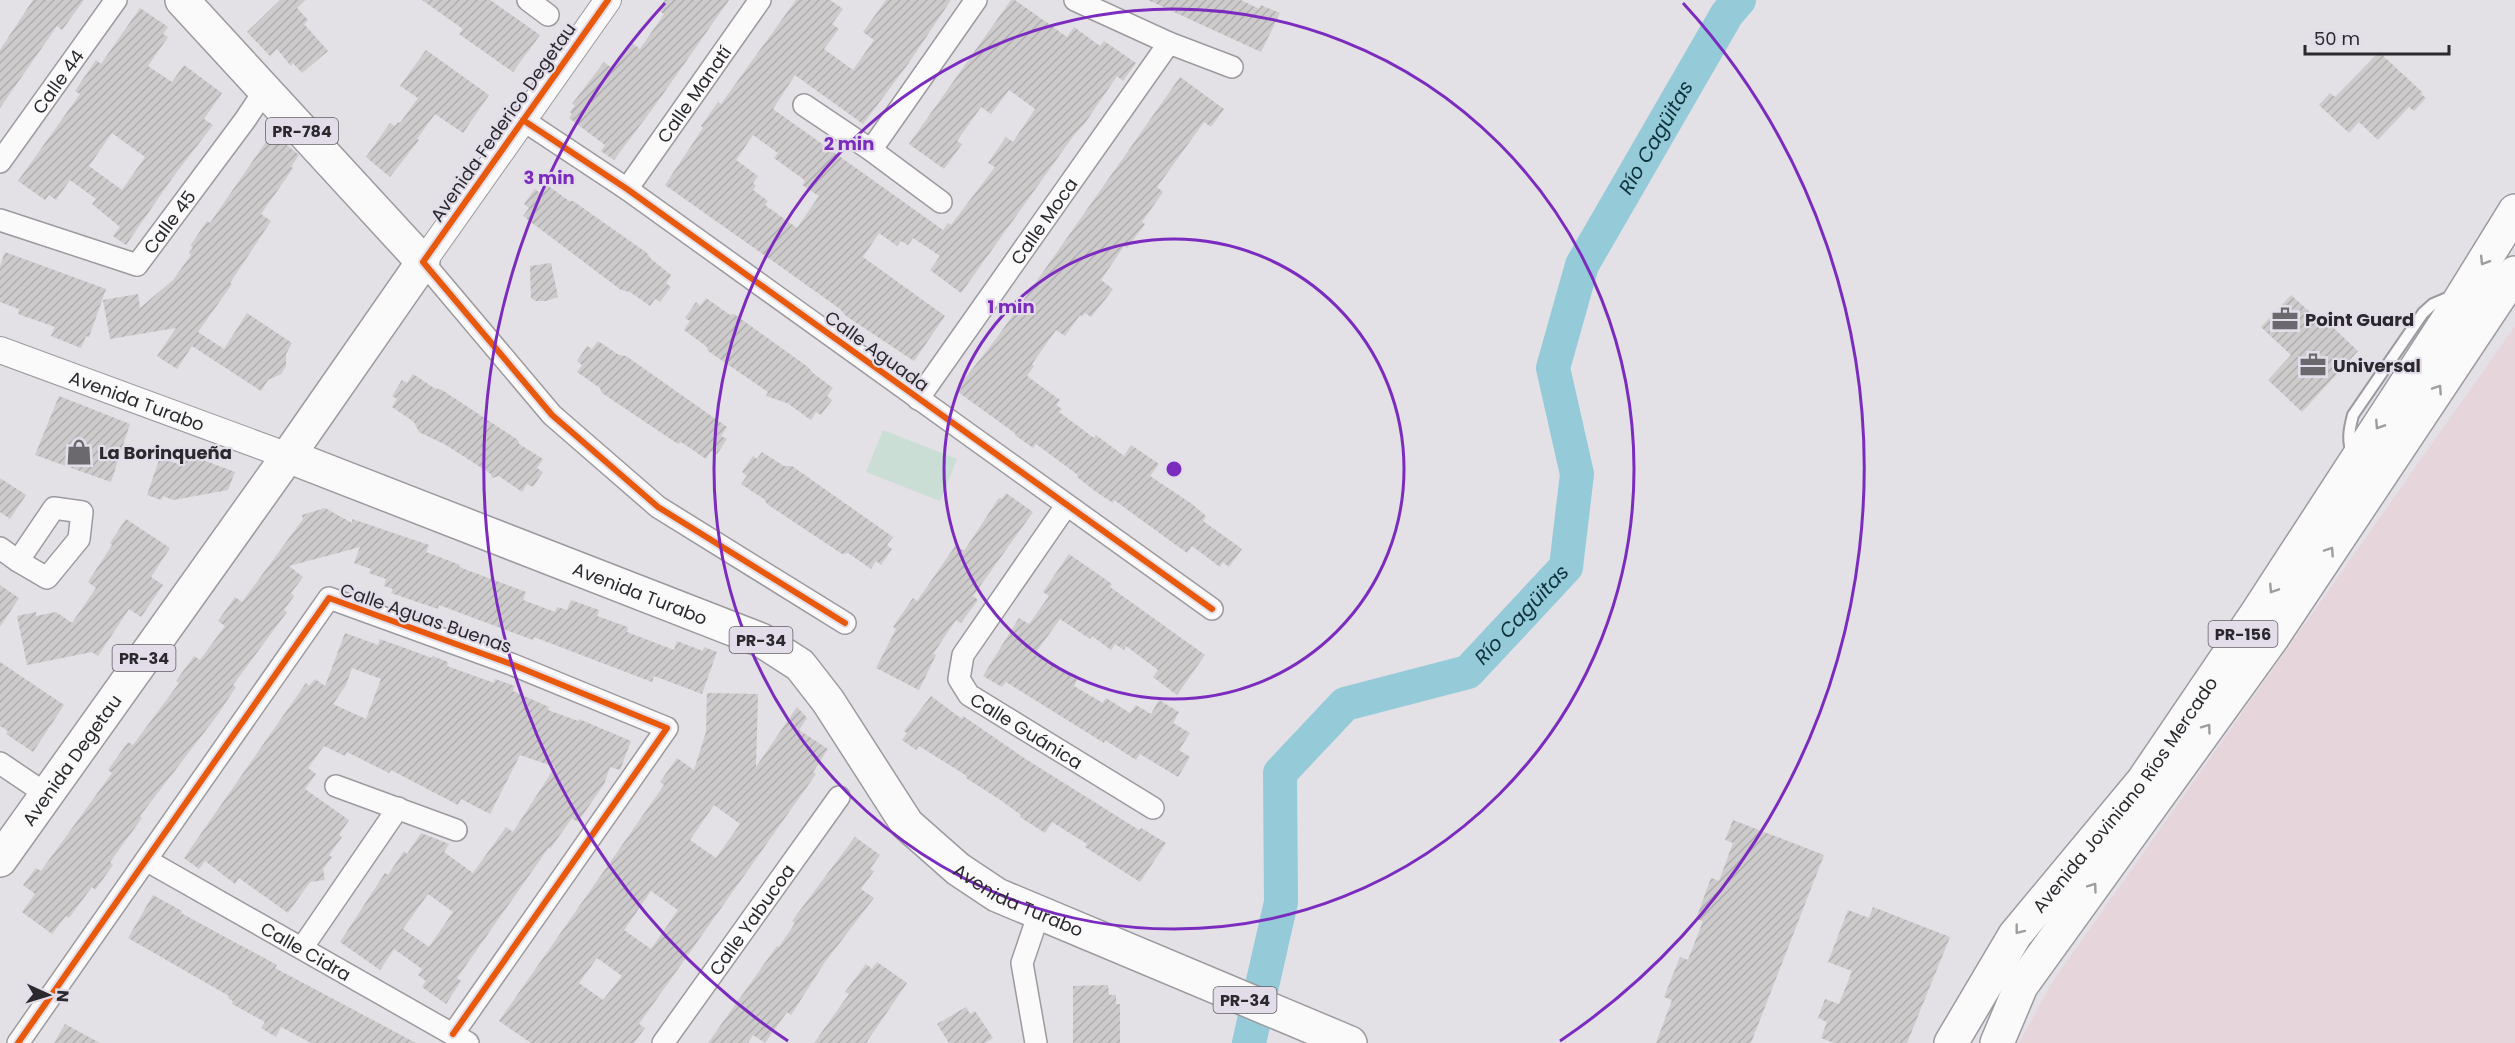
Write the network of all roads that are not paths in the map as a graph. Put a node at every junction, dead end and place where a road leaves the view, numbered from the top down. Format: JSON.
{"nodes":[{"id":1,"x":116,"y":0,"type":"edge"},
{"id":2,"x":182,"y":0,"type":"edge"},
{"id":3,"x":528,"y":0,"type":"edge"},
{"id":4,"x":608,"y":0,"type":"edge"},
{"id":5,"x":760,"y":0,"type":"edge"},
{"id":6,"x":976,"y":0,"type":"edge"},
{"id":7,"x":1075,"y":0,"type":"edge"},
{"id":8,"x":548,"y":15,"type":"dead end"},
{"id":9,"x":1169,"y":43,"type":"junction"},
{"id":10,"x":1232,"y":68,"type":"dead end"},
{"id":11,"x":265,"y":90,"type":"junction"},
{"id":12,"x":804,"y":105,"type":"dead end"},
{"id":13,"x":523,"y":120,"type":"junction"},
{"id":14,"x":871,"y":150,"type":"junction"},
{"id":15,"x":0,"y":162,"type":"edge"},
{"id":16,"x":627,"y":189,"type":"junction"},
{"id":17,"x":941,"y":202,"type":"dead end"},
{"id":18,"x":2515,"y":211,"type":"edge"},
{"id":19,"x":0,"y":220,"type":"edge"},
{"id":20,"x":423,"y":262,"type":"junction"},
{"id":21,"x":2515,"y":273,"type":"edge"},
{"id":22,"x":0,"y":350,"type":"edge"},
{"id":23,"x":918,"y":399,"type":"junction"},
{"id":24,"x":288,"y":456,"type":"junction"},
{"id":25,"x":1066,"y":506,"type":"junction"},
{"id":26,"x":0,"y":548,"type":"edge"},
{"id":27,"x":18,"y":561,"type":"dead end"},
{"id":28,"x":1212,"y":609,"type":"dead end"},
{"id":29,"x":845,"y":623,"type":"dead end"},
{"id":30,"x":0,"y":763,"type":"edge"},
{"id":31,"x":336,"y":786,"type":"dead end"},
{"id":32,"x":46,"y":794,"type":"junction"},
{"id":33,"x":838,"y":797,"type":"dead end"},
{"id":34,"x":398,"y":808,"type":"junction"},
{"id":35,"x":1153,"y":808,"type":"dead end"},
{"id":36,"x":456,"y":830,"type":"dead end"},
{"id":37,"x":0,"y":860,"type":"edge"},
{"id":38,"x":146,"y":860,"type":"junction"},
{"id":39,"x":1039,"y":914,"type":"junction"},
{"id":40,"x":302,"y":948,"type":"junction"},
{"id":41,"x":460,"y":1039,"type":"edge"},
{"id":42,"x":18,"y":1043,"type":"edge"},
{"id":43,"x":663,"y":1043,"type":"edge"},
{"id":44,"x":1036,"y":1043,"type":"edge"},
{"id":45,"x":1350,"y":1043,"type":"edge"},
{"id":46,"x":1952,"y":1043,"type":"edge"},
{"id":47,"x":1997,"y":1043,"type":"edge"}],
"edges":[{"from":1,"to":15,"type":"street","name":"Calle 44"},
{"from":2,"to":11,"type":"main road","name":"PR-784","number":"PR-784"},
{"from":3,"to":8,"type":"street"},
{"from":4,"to":13,"type":"street","name":"Avenida Federico Degetau"},
{"from":5,"to":16,"type":"street","name":"Calle Manatí"},
{"from":6,"to":14,"type":"street"},
{"from":7,"to":9,"type":"street"},
{"from":9,"to":10,"type":"street"},
{"from":9,"to":23,"type":"street","name":"Calle Moca"},
{"from":11,"to":19,"type":"street","name":"Calle 45"},
{"from":11,"to":20,"type":"main road","name":"PR-784","number":"PR-784"},
{"from":12,"to":14,"type":"street"},
{"from":13,"to":16,"type":"street","name":"Calle Aguada"},
{"from":13,"to":20,"type":"street","name":"Avenida Federico Degetau"},
{"from":14,"to":17,"type":"street"},
{"from":16,"to":23,"type":"street","name":"Calle Aguada"},
{"from":18,"to":46,"type":"main road","name":"Avenida Joviniano Ríos Mercado","number":"PR-156","one_way":true},
{"from":20,"to":24,"type":"main road","name":"Avenida Federico Degetau"},
{"from":20,"to":29,"type":"street"},
{"from":47,"to":21,"type":"main road","name":"Avenida Joviniano Ríos Mercado","number":"PR-156","one_way":true},
{"from":22,"to":24,"type":"street","name":"Avenida Turabo"},
{"from":23,"to":25,"type":"street","name":"Calle Aguada"},
{"from":24,"to":32,"type":"main road","name":"Avenida Degetau","number":"PR-34"},
{"from":24,"to":39,"type":"main road","name":"Avenida Turabo","number":"PR-34"},
{"from":25,"to":28,"type":"street","name":"Calle Aguada"},
{"from":25,"to":35,"type":"street","name":"Calle Guánica"},
{"from":26,"to":27,"type":"street"},
{"from":30,"to":32,"type":"street"},
{"from":31,"to":34,"type":"street"},
{"from":32,"to":37,"type":"main road","name":"Avenida Degetau","number":"PR-34"},
{"from":33,"to":43,"type":"street","name":"Calle Yabucoa"},
{"from":34,"to":36,"type":"street"},
{"from":34,"to":40,"type":"street"},
{"from":38,"to":40,"type":"street","name":"Calle Cidra"},
{"from":38,"to":41,"type":"street","name":"Calle Aguas Buenas"},
{"from":38,"to":42,"type":"street","name":"Calle Aguas Buenas"},
{"from":39,"to":44,"type":"street"},
{"from":39,"to":45,"type":"main road","name":"Avenida Turabo","number":"PR-34"},
{"from":40,"to":41,"type":"street","name":"Calle Cidra"}]}
